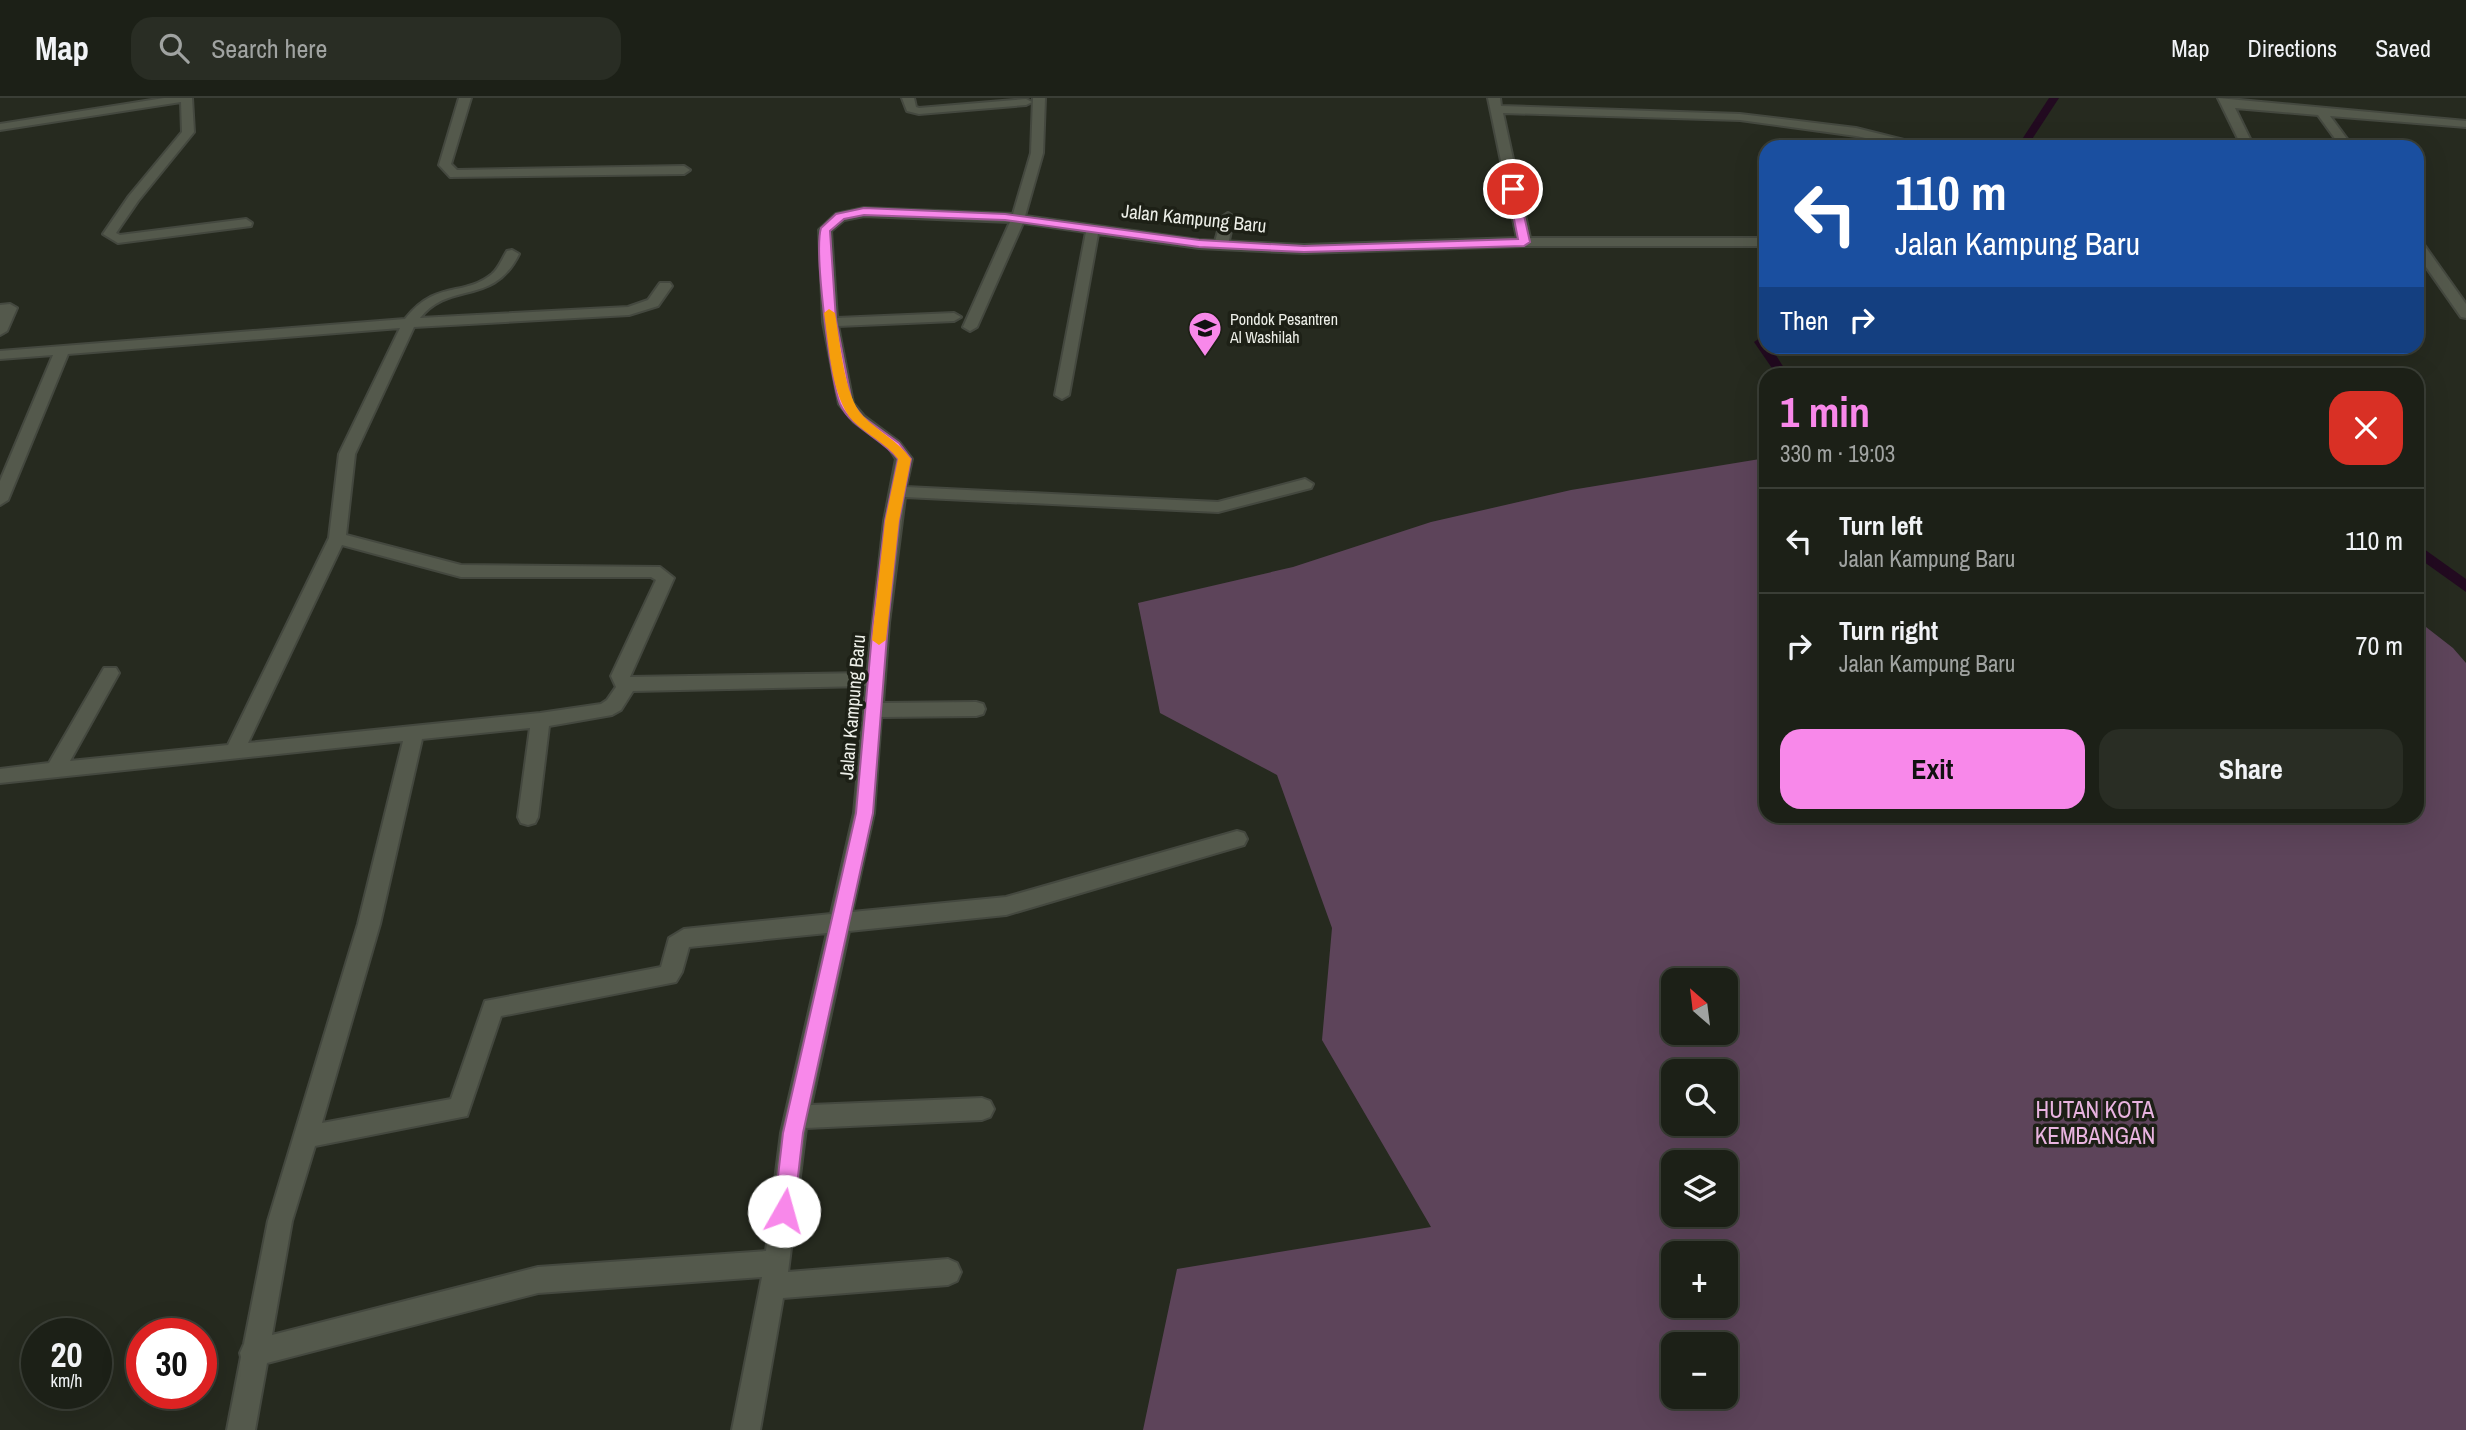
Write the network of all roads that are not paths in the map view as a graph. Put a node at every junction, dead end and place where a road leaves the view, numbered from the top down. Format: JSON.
{"nodes":[{"id":1,"x":186,"y":98,"type":"edge"},
{"id":2,"x":465,"y":98,"type":"edge"},
{"id":3,"x":908,"y":98,"type":"edge"},
{"id":4,"x":1033,"y":100,"type":"edge"},
{"id":5,"x":2226,"y":101,"type":"edge"},
{"id":6,"x":1495,"y":104,"type":"edge"},
{"id":7,"x":2322,"y":113,"type":"junction"},
{"id":8,"x":2466,"y":124,"type":"edge"},
{"id":9,"x":0,"y":127,"type":"edge"},
{"id":10,"x":1893,"y":140,"type":"edge"},
{"id":11,"x":2245,"y":140,"type":"edge"},
{"id":12,"x":2342,"y":140,"type":"edge"},
{"id":13,"x":684,"y":170,"type":"dead end"},
{"id":14,"x":1228,"y":217,"type":"dead end"},
{"id":15,"x":1018,"y":219,"type":"junction"},
{"id":16,"x":246,"y":223,"type":"dead end"},
{"id":17,"x":1093,"y":228,"type":"junction"},
{"id":18,"x":1524,"y":242,"type":"junction"},
{"id":19,"x":1759,"y":242,"type":"edge"},
{"id":20,"x":1221,"y":245,"type":"junction"},
{"id":21,"x":512,"y":254,"type":"dead end"},
{"id":22,"x":2424,"y":255,"type":"edge"},
{"id":23,"x":665,"y":286,"type":"dead end"},
{"id":24,"x":0,"y":309,"type":"edge"},
{"id":25,"x":2466,"y":314,"type":"edge"},
{"id":26,"x":954,"y":317,"type":"dead end"},
{"id":27,"x":830,"y":322,"type":"junction"},
{"id":28,"x":409,"y":323,"type":"junction"},
{"id":29,"x":970,"y":327,"type":"dead end"},
{"id":30,"x":0,"y":331,"type":"edge"},
{"id":31,"x":63,"y":349,"type":"junction"},
{"id":32,"x":0,"y":355,"type":"edge"},
{"id":33,"x":1062,"y":396,"type":"dead end"},
{"id":34,"x":1305,"y":484,"type":"dead end"},
{"id":35,"x":898,"y":492,"type":"junction"},
{"id":36,"x":0,"y":500,"type":"edge"},
{"id":37,"x":337,"y":538,"type":"junction"},
{"id":38,"x":110,"y":673,"type":"dead end"},
{"id":39,"x":876,"y":679,"type":"junction"},
{"id":40,"x":628,"y":684,"type":"junction"},
{"id":41,"x":976,"y":709,"type":"dead end"},
{"id":42,"x":873,"y":710,"type":"junction"},
{"id":43,"x":540,"y":720,"type":"junction"},
{"id":44,"x":414,"y":734,"type":"junction"},
{"id":45,"x":234,"y":752,"type":"junction"},
{"id":46,"x":55,"y":771,"type":"junction"},
{"id":47,"x":0,"y":776,"type":"edge"},
{"id":48,"x":528,"y":817,"type":"dead end"},
{"id":49,"x":1237,"y":839,"type":"dead end"},
{"id":50,"x":841,"y":921,"type":"junction"},
{"id":51,"x":982,"y":1109,"type":"dead end"},
{"id":52,"x":797,"y":1117,"type":"junction"},
{"id":53,"x":306,"y":1137,"type":"junction"},
{"id":54,"x":948,"y":1272,"type":"dead end"},
{"id":55,"x":776,"y":1274,"type":"junction"},
{"id":56,"x":253,"y":1353,"type":"junction"},
{"id":57,"x":241,"y":1430,"type":"edge"},
{"id":58,"x":746,"y":1430,"type":"edge"}],
"edges":[{"from":1,"to":9,"type":"street"},
{"from":1,"to":16,"type":"street"},
{"from":2,"to":13,"type":"street"},
{"from":3,"to":4,"type":"street"},
{"from":4,"to":15,"type":"street"},
{"from":5,"to":7,"type":"street"},
{"from":5,"to":11,"type":"street"},
{"from":6,"to":10,"type":"street"},
{"from":6,"to":18,"type":"street"},
{"from":7,"to":8,"type":"street"},
{"from":7,"to":12,"type":"street"},
{"from":14,"to":20,"type":"street"},
{"from":15,"to":17,"type":"street","name":"Jalan Kampung Baru"},
{"from":15,"to":27,"type":"street","name":"Jalan Kampung Baru"},
{"from":15,"to":29,"type":"street"},
{"from":17,"to":20,"type":"street","name":"Jalan Kampung Baru"},
{"from":17,"to":33,"type":"street"},
{"from":18,"to":19,"type":"street","name":"Jalan Kampung Baru"},
{"from":18,"to":20,"type":"street","name":"Jalan Kampung Baru"},
{"from":21,"to":28,"type":"street"},
{"from":22,"to":25,"type":"street"},
{"from":23,"to":28,"type":"street"},
{"from":24,"to":30,"type":"street"},
{"from":26,"to":27,"type":"street"},
{"from":27,"to":35,"type":"street","name":"Jalan Kampung Baru"},
{"from":28,"to":31,"type":"street"},
{"from":28,"to":37,"type":"street"},
{"from":31,"to":32,"type":"street"},
{"from":31,"to":36,"type":"street"},
{"from":34,"to":35,"type":"street"},
{"from":35,"to":39,"type":"street","name":"Jalan Kampung Baru"},
{"from":37,"to":40,"type":"street"},
{"from":37,"to":45,"type":"street"},
{"from":38,"to":46,"type":"street"},
{"from":39,"to":40,"type":"street"},
{"from":39,"to":42,"type":"street","name":"Jalan Kampung Baru"},
{"from":40,"to":43,"type":"street"},
{"from":41,"to":42,"type":"street"},
{"from":42,"to":50,"type":"street","name":"Jalan Kampung Baru"},
{"from":43,"to":44,"type":"street"},
{"from":43,"to":48,"type":"street"},
{"from":44,"to":45,"type":"street"},
{"from":44,"to":53,"type":"street"},
{"from":45,"to":46,"type":"street"},
{"from":46,"to":47,"type":"street"},
{"from":49,"to":50,"type":"street"},
{"from":50,"to":52,"type":"street","name":"Jalan Kampung Baru"},
{"from":50,"to":53,"type":"street"},
{"from":51,"to":52,"type":"street"},
{"from":52,"to":55,"type":"street","name":"Jalan Kampung Baru"},
{"from":53,"to":56,"type":"street"},
{"from":54,"to":55,"type":"street"},
{"from":55,"to":56,"type":"street"},
{"from":55,"to":58,"type":"street","name":"Jalan Kampung Baru"},
{"from":56,"to":57,"type":"street"}]}
